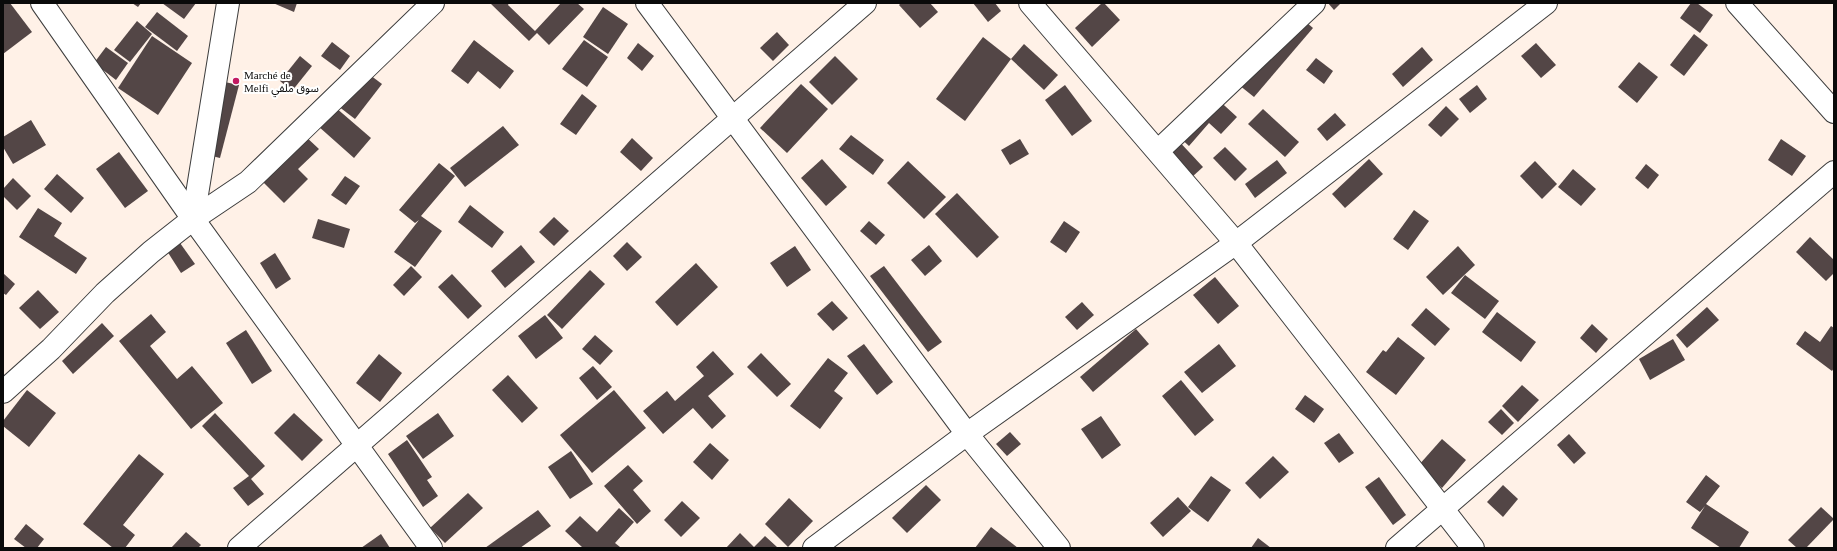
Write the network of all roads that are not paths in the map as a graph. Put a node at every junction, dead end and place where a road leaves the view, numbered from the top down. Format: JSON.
{"nodes":[{"id":1,"x":42,"y":3,"type":"edge"},
{"id":2,"x":228,"y":3,"type":"edge"},
{"id":3,"x":433,"y":3,"type":"edge"},
{"id":4,"x":647,"y":3,"type":"edge"},
{"id":5,"x":865,"y":3,"type":"edge"},
{"id":6,"x":1030,"y":3,"type":"edge"},
{"id":7,"x":1314,"y":3,"type":"edge"},
{"id":8,"x":1546,"y":3,"type":"edge"},
{"id":9,"x":1736,"y":3,"type":"edge"},
{"id":10,"x":1834,"y":112,"type":"edge"},
{"id":11,"x":733,"y":118,"type":"junction"},
{"id":12,"x":1158,"y":151,"type":"junction"},
{"id":13,"x":1834,"y":172,"type":"edge"},
{"id":14,"x":193,"y":219,"type":"junction"},
{"id":15,"x":1236,"y":243,"type":"junction"},
{"id":16,"x":3,"y":392,"type":"edge"},
{"id":17,"x":967,"y":434,"type":"junction"},
{"id":18,"x":357,"y":444,"type":"junction"},
{"id":19,"x":1443,"y":509,"type":"junction"},
{"id":20,"x":238,"y":548,"type":"edge"},
{"id":21,"x":431,"y":548,"type":"edge"},
{"id":22,"x":814,"y":548,"type":"edge"},
{"id":23,"x":1059,"y":548,"type":"edge"},
{"id":24,"x":1397,"y":548,"type":"edge"},
{"id":25,"x":1473,"y":548,"type":"edge"}],
"edges":[{"from":1,"to":14,"type":"street"},
{"from":2,"to":14,"type":"street"},
{"from":3,"to":14,"type":"street"},
{"from":4,"to":11,"type":"street"},
{"from":5,"to":11,"type":"street"},
{"from":6,"to":12,"type":"street"},
{"from":7,"to":12,"type":"street"},
{"from":8,"to":15,"type":"street"},
{"from":9,"to":10,"type":"street"},
{"from":11,"to":17,"type":"street"},
{"from":11,"to":18,"type":"street"},
{"from":12,"to":15,"type":"street"},
{"from":13,"to":19,"type":"street"},
{"from":14,"to":16,"type":"street"},
{"from":14,"to":18,"type":"street"},
{"from":15,"to":17,"type":"street"},
{"from":15,"to":19,"type":"street"},
{"from":17,"to":22,"type":"street"},
{"from":17,"to":23,"type":"street"},
{"from":18,"to":20,"type":"street"},
{"from":18,"to":21,"type":"street"},
{"from":19,"to":24,"type":"street"},
{"from":19,"to":25,"type":"street"}]}
